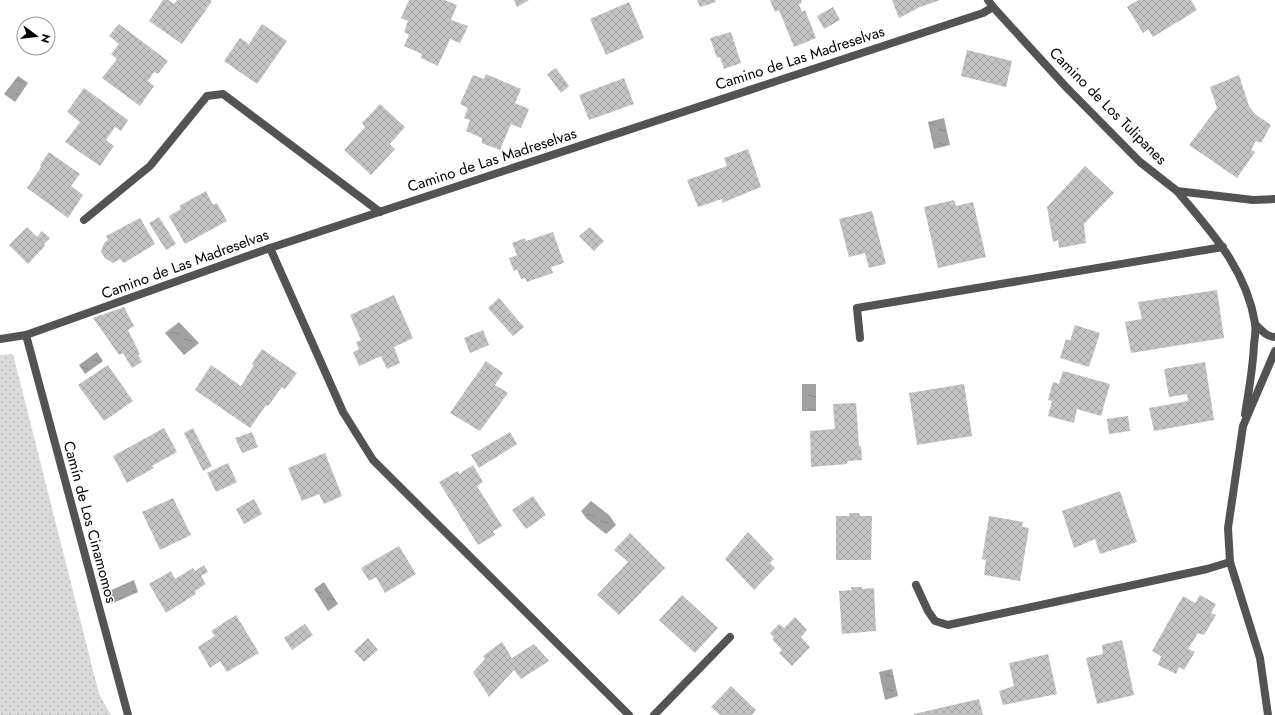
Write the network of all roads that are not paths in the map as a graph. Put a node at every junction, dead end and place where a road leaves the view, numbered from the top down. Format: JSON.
{"nodes":[{"id":1,"x":991,"y":3,"type":"edge"},
{"id":2,"x":1177,"y":191,"type":"junction"},
{"id":3,"x":1275,"y":199,"type":"edge"},
{"id":4,"x":380,"y":212,"type":"junction"},
{"id":5,"x":84,"y":220,"type":"dead end"},
{"id":6,"x":1223,"y":246,"type":"junction"},
{"id":7,"x":270,"y":248,"type":"junction"},
{"id":8,"x":1255,"y":324,"type":"junction"},
{"id":9,"x":26,"y":335,"type":"junction"},
{"id":10,"x":1275,"y":337,"type":"edge"},
{"id":11,"x":860,"y":338,"type":"dead end"},
{"id":12,"x":0,"y":339,"type":"edge"},
{"id":13,"x":1275,"y":351,"type":"edge"},
{"id":14,"x":1243,"y":426,"type":"junction"},
{"id":15,"x":1230,"y":562,"type":"junction"},
{"id":16,"x":916,"y":585,"type":"dead end"},
{"id":17,"x":730,"y":637,"type":"dead end"},
{"id":18,"x":128,"y":715,"type":"edge"},
{"id":19,"x":629,"y":715,"type":"edge"},
{"id":20,"x":654,"y":715,"type":"edge"},
{"id":21,"x":1268,"y":715,"type":"edge"}],
"edges":[{"from":1,"to":2,"type":"street","name":"Camino de Los Tulipanes"},
{"from":1,"to":4,"type":"street","name":"Camino de Las Madreselvas"},
{"from":2,"to":3,"type":"street"},
{"from":2,"to":6,"type":"street","name":"Camino de Los Tulipanes"},
{"from":4,"to":5,"type":"street"},
{"from":4,"to":7,"type":"street","name":"Camino de Las Madreselvas"},
{"from":6,"to":8,"type":"street","name":"Camino de Los Tulipanes"},
{"from":6,"to":11,"type":"street"},
{"from":7,"to":9,"type":"street","name":"Camino de Las Madreselvas"},
{"from":7,"to":19,"type":"street"},
{"from":8,"to":10,"type":"street"},
{"from":8,"to":14,"type":"street","name":"Camino de Los Tulipanes"},
{"from":9,"to":12,"type":"street","name":"Camino de Las Madreselvas"},
{"from":9,"to":18,"type":"street","name":"Camín de Los Cinamomos"},
{"from":13,"to":14,"type":"street"},
{"from":14,"to":15,"type":"street"},
{"from":15,"to":16,"type":"street"},
{"from":15,"to":21,"type":"street"},
{"from":17,"to":20,"type":"street"}]}
